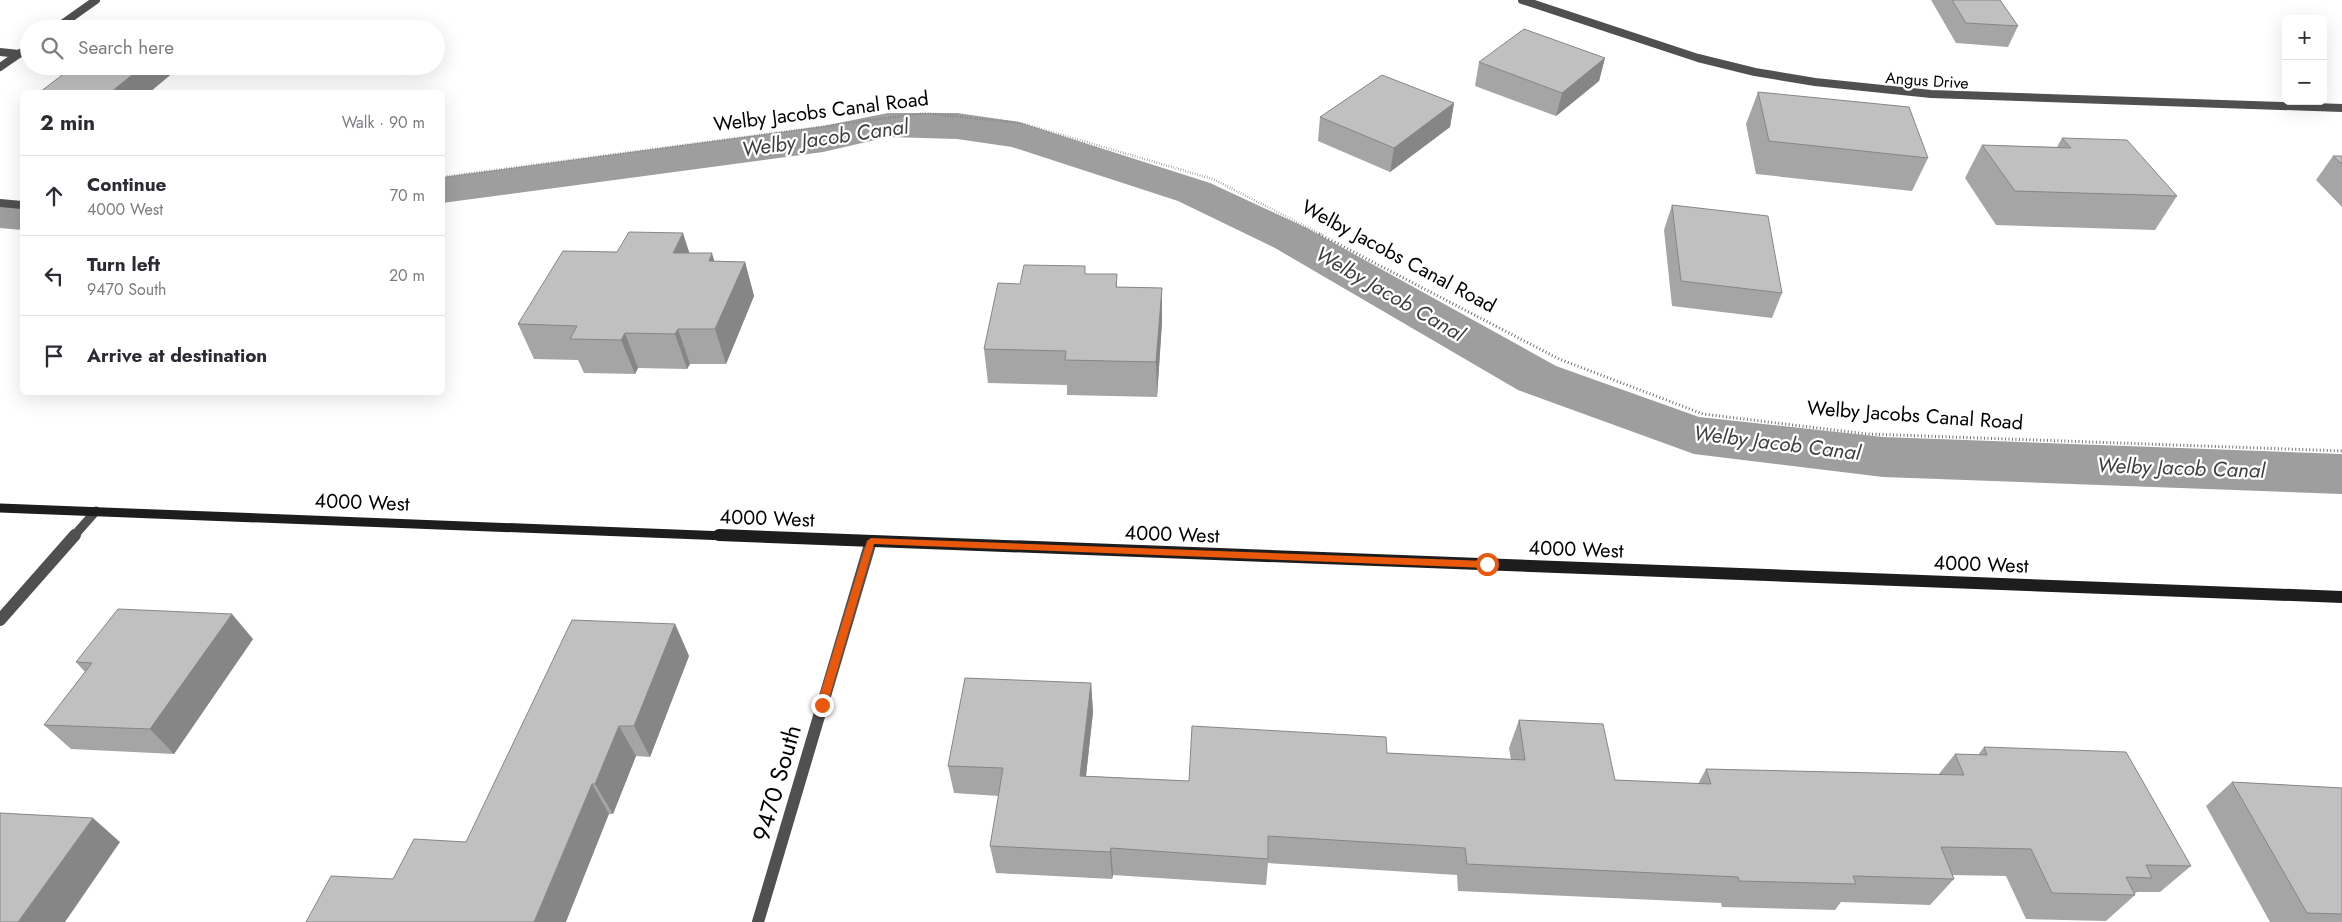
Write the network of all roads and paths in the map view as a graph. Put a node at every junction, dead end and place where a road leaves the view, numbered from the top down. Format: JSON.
{"nodes":[{"id":1,"x":96,"y":0,"type":"edge"},
{"id":2,"x":1522,"y":0,"type":"edge"},
{"id":3,"x":68,"y":20,"type":"edge"},
{"id":4,"x":0,"y":52,"type":"edge"},
{"id":5,"x":19,"y":54,"type":"joint"},
{"id":6,"x":0,"y":67,"type":"edge"},
{"id":7,"x":2342,"y":108,"type":"edge"},
{"id":8,"x":445,"y":178,"type":"edge"},
{"id":9,"x":0,"y":203,"type":"edge"},
{"id":10,"x":20,"y":204,"type":"edge"},
{"id":11,"x":2342,"y":451,"type":"edge"},
{"id":12,"x":0,"y":508,"type":"edge"},
{"id":13,"x":96,"y":511,"type":"junction"},
{"id":14,"x":871,"y":541,"type":"junction"},
{"id":15,"x":2342,"y":597,"type":"edge"},
{"id":16,"x":0,"y":620,"type":"edge"},
{"id":17,"x":758,"y":922,"type":"edge"}],
"edges":[{"from":1,"to":3,"type":"street"},
{"from":2,"to":7,"type":"street","name":"Angus Drive"},
{"from":4,"to":5,"type":"street"},
{"from":5,"to":6,"type":"street"},
{"from":8,"to":11,"type":"path","name":"Welby Jacobs Canal Road"},
{"from":9,"to":10,"type":"street"},
{"from":12,"to":13,"type":"main road","name":"4000 West"},
{"from":13,"to":14,"type":"main road","name":"4000 West"},
{"from":13,"to":16,"type":"street"},
{"from":14,"to":15,"type":"main road","name":"4000 West"},
{"from":14,"to":17,"type":"street","name":"9470 South"}]}
